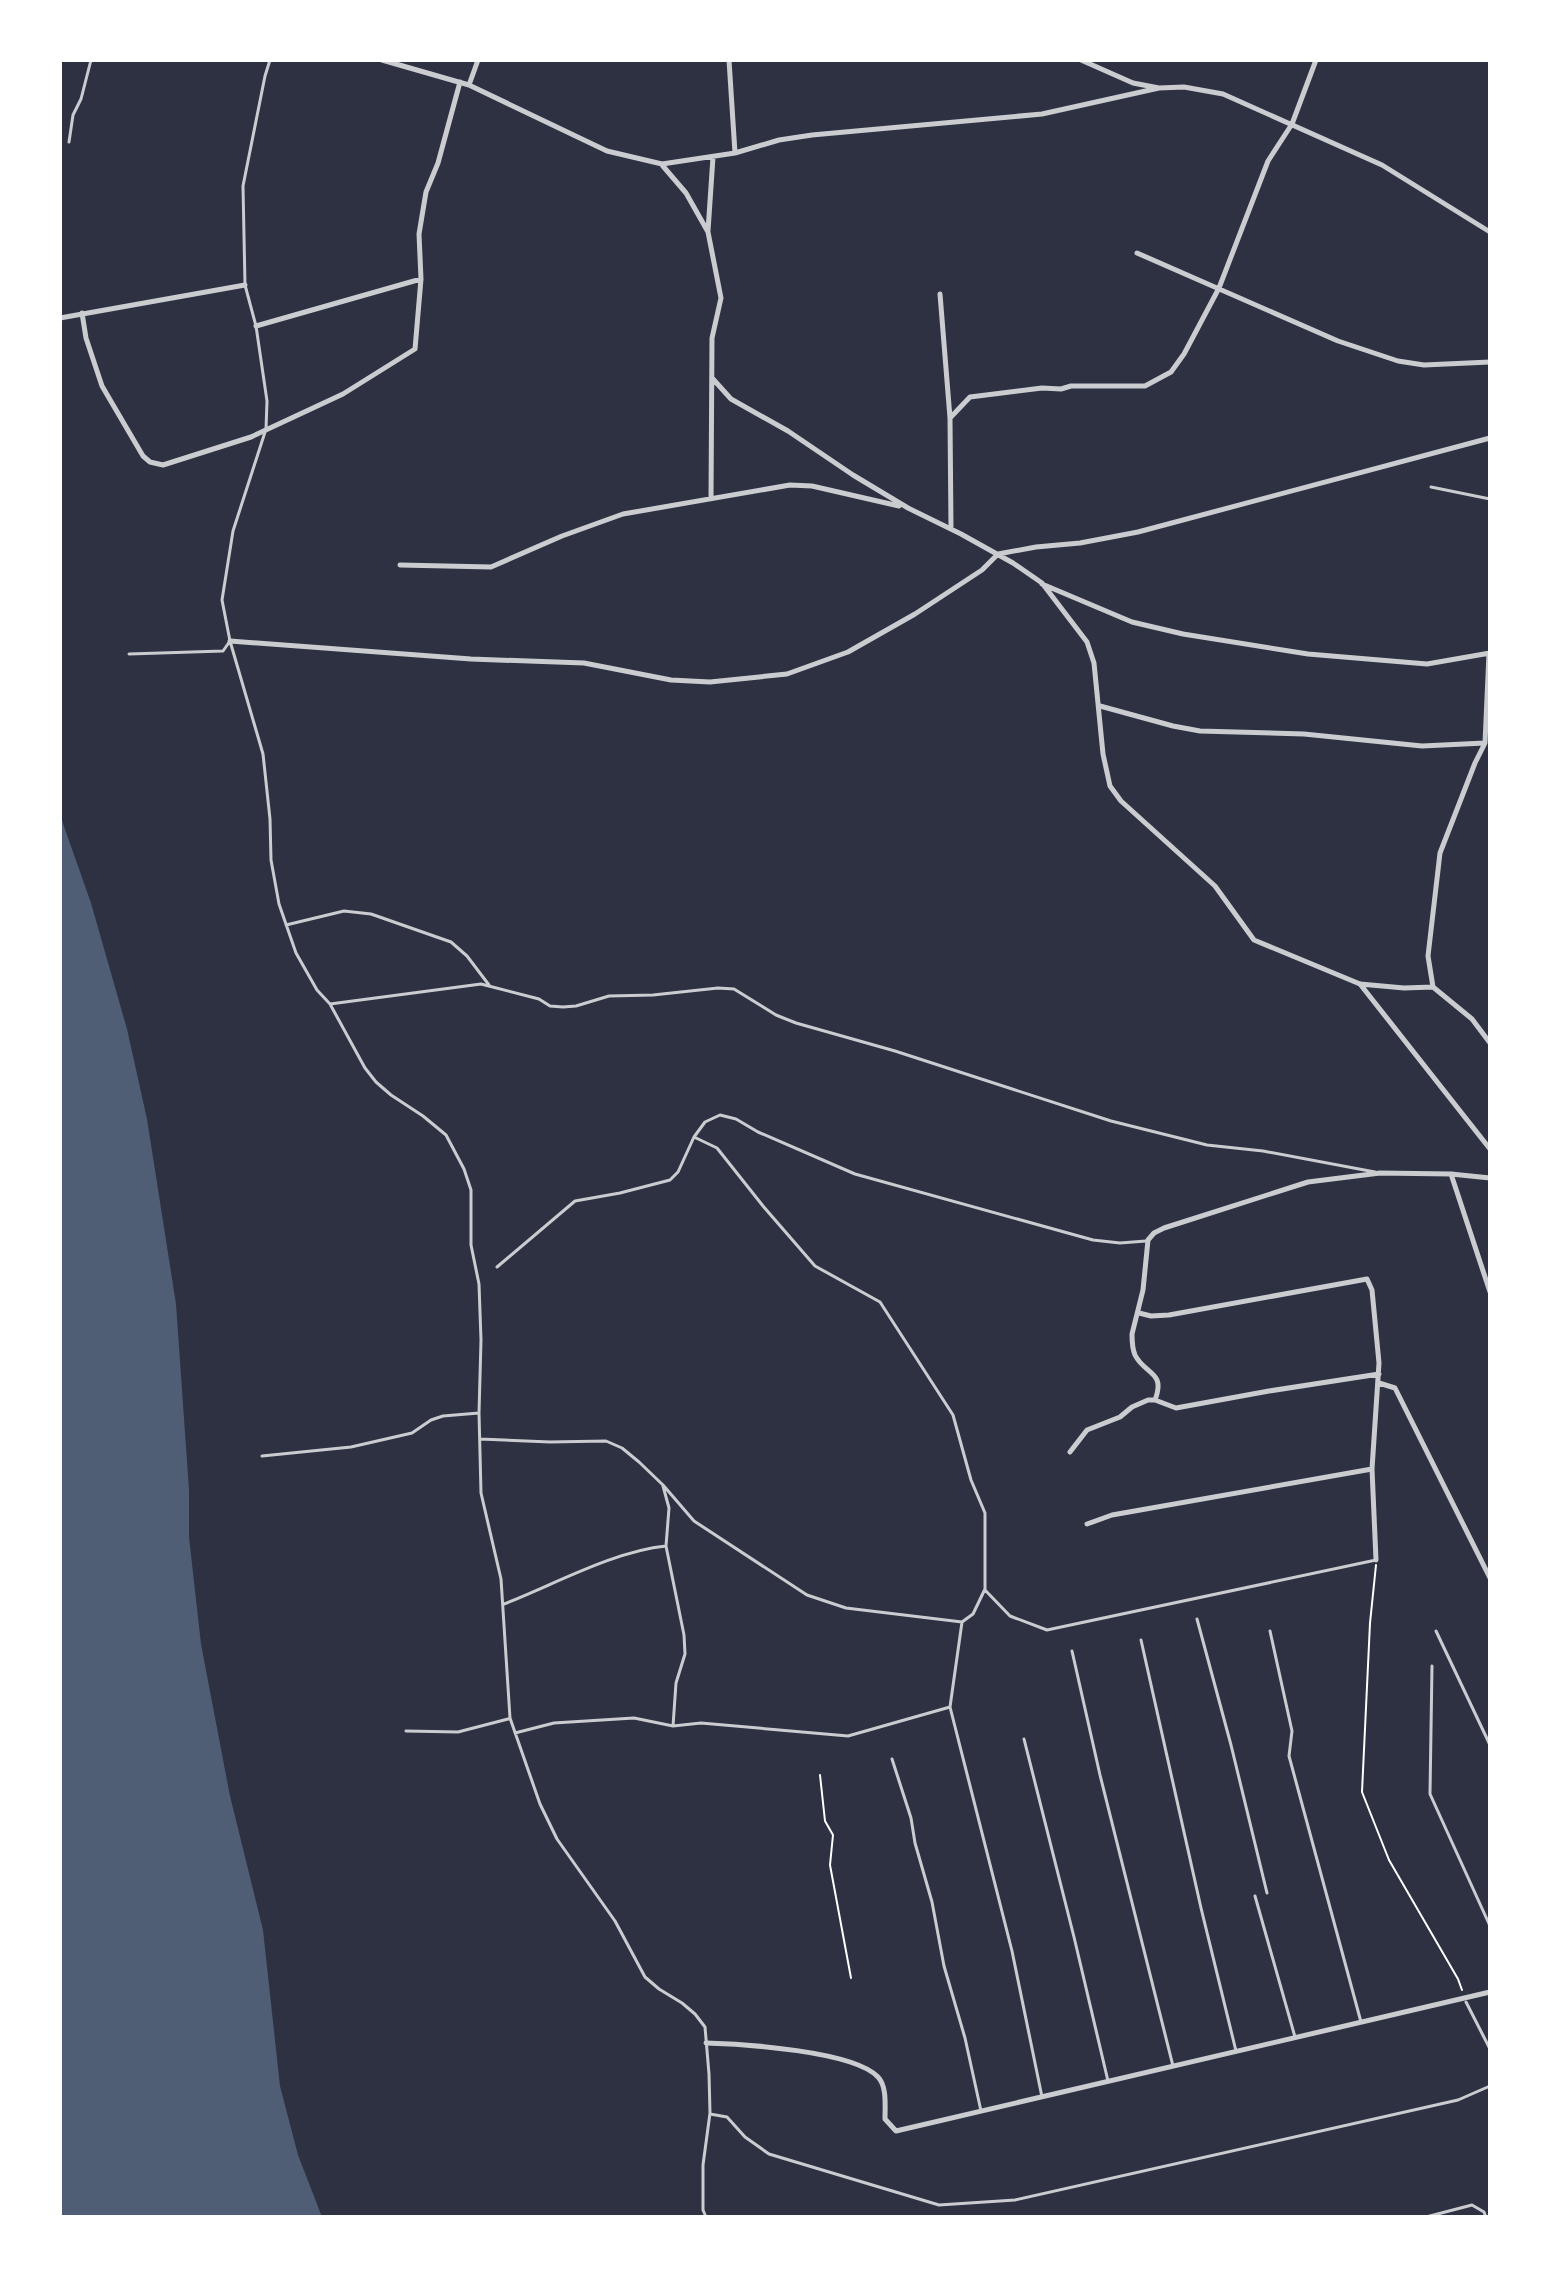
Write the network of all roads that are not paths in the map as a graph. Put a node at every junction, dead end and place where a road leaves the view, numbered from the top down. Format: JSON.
{"nodes":[{"id":1,"x":91,"y":60,"type":"edge"},
{"id":2,"x":270,"y":60,"type":"edge"},
{"id":3,"x":382,"y":60,"type":"edge"},
{"id":4,"x":478,"y":60,"type":"edge"},
{"id":5,"x":729,"y":60,"type":"edge"},
{"id":6,"x":1081,"y":60,"type":"edge"},
{"id":7,"x":1316,"y":60,"type":"edge"},
{"id":8,"x":460,"y":82,"type":"junction"},
{"id":9,"x":469,"y":85,"type":"junction"},
{"id":10,"x":1159,"y":88,"type":"junction"},
{"id":11,"x":1292,"y":124,"type":"junction"},
{"id":12,"x":69,"y":142,"type":"dead end"},
{"id":13,"x":735,"y":153,"type":"junction"},
{"id":14,"x":713,"y":157,"type":"junction"},
{"id":15,"x":662,"y":164,"type":"junction"},
{"id":16,"x":708,"y":232,"type":"junction"},
{"id":17,"x":1490,"y":232,"type":"edge"},
{"id":18,"x":1137,"y":253,"type":"dead end"},
{"id":19,"x":421,"y":279,"type":"junction"},
{"id":20,"x":245,"y":285,"type":"junction"},
{"id":21,"x":1219,"y":288,"type":"junction"},
{"id":22,"x":940,"y":294,"type":"dead end"},
{"id":23,"x":82,"y":313,"type":"junction"},
{"id":24,"x":60,"y":318,"type":"edge"},
{"id":25,"x":256,"y":326,"type":"junction"},
{"id":26,"x":1490,"y":362,"type":"edge"},
{"id":27,"x":713,"y":379,"type":"junction"},
{"id":28,"x":950,"y":418,"type":"junction"},
{"id":29,"x":266,"y":429,"type":"junction"},
{"id":30,"x":1490,"y":438,"type":"edge"},
{"id":31,"x":1431,"y":487,"type":"dead end"},
{"id":32,"x":711,"y":499,"type":"junction"},
{"id":33,"x":1490,"y":499,"type":"edge"},
{"id":34,"x":908,"y":508,"type":"junction"},
{"id":35,"x":951,"y":529,"type":"junction"},
{"id":36,"x":998,"y":554,"type":"junction"},
{"id":37,"x":400,"y":565,"type":"dead end"},
{"id":38,"x":1042,"y":583,"type":"junction"},
{"id":39,"x":230,"y":641,"type":"junction"},
{"id":40,"x":1490,"y":653,"type":"edge"},
{"id":41,"x":129,"y":654,"type":"dead end"},
{"id":42,"x":1100,"y":706,"type":"junction"},
{"id":43,"x":1485,"y":743,"type":"junction"},
{"id":44,"x":286,"y":925,"type":"junction"},
{"id":45,"x":1360,"y":984,"type":"junction"},
{"id":46,"x":489,"y":985,"type":"junction"},
{"id":47,"x":1433,"y":987,"type":"junction"},
{"id":48,"x":330,"y":1004,"type":"junction"},
{"id":49,"x":1490,"y":1043,"type":"edge"},
{"id":50,"x":694,"y":1137,"type":"junction"},
{"id":51,"x":1490,"y":1149,"type":"edge"},
{"id":52,"x":1380,"y":1173,"type":"junction"},
{"id":53,"x":1451,"y":1174,"type":"junction"},
{"id":54,"x":1490,"y":1178,"type":"edge"},
{"id":55,"x":1148,"y":1240,"type":"junction"},
{"id":56,"x":497,"y":1267,"type":"dead end"},
{"id":57,"x":1490,"y":1292,"type":"edge"},
{"id":58,"x":1139,"y":1313,"type":"junction"},
{"id":59,"x":1379,"y":1374,"type":"junction"},
{"id":60,"x":1379,"y":1383,"type":"junction"},
{"id":61,"x":1155,"y":1400,"type":"junction"},
{"id":62,"x":479,"y":1413,"type":"junction"},
{"id":63,"x":480,"y":1439,"type":"junction"},
{"id":64,"x":1070,"y":1452,"type":"dead end"},
{"id":65,"x":262,"y":1456,"type":"dead end"},
{"id":66,"x":1372,"y":1469,"type":"junction"},
{"id":67,"x":663,"y":1485,"type":"junction"},
{"id":68,"x":1087,"y":1524,"type":"dead end"},
{"id":69,"x":666,"y":1546,"type":"junction"},
{"id":70,"x":1376,"y":1560,"type":"joint"},
{"id":71,"x":1490,"y":1578,"type":"edge"},
{"id":72,"x":985,"y":1589,"type":"junction"},
{"id":73,"x":503,"y":1604,"type":"junction"},
{"id":74,"x":1197,"y":1619,"type":"dead end"},
{"id":75,"x":962,"y":1622,"type":"junction"},
{"id":76,"x":1270,"y":1631,"type":"dead end"},
{"id":77,"x":1436,"y":1631,"type":"dead end"},
{"id":78,"x":1141,"y":1640,"type":"dead end"},
{"id":79,"x":1072,"y":1651,"type":"dead end"},
{"id":80,"x":1432,"y":1666,"type":"dead end"},
{"id":81,"x":950,"y":1707,"type":"junction"},
{"id":82,"x":510,"y":1718,"type":"junction"},
{"id":83,"x":673,"y":1726,"type":"junction"},
{"id":84,"x":406,"y":1731,"type":"dead end"},
{"id":85,"x":515,"y":1733,"type":"junction"},
{"id":86,"x":1024,"y":1739,"type":"dead end"},
{"id":87,"x":1490,"y":1745,"type":"edge"},
{"id":88,"x":892,"y":1759,"type":"dead end"},
{"id":89,"x":1267,"y":1893,"type":"dead end"},
{"id":90,"x":1255,"y":1896,"type":"dead end"},
{"id":91,"x":1490,"y":1926,"type":"edge"},
{"id":92,"x":1490,"y":1992,"type":"edge"},
{"id":93,"x":1465,"y":2000,"type":"junction"},
{"id":94,"x":1361,"y":2022,"type":"junction"},
{"id":95,"x":1295,"y":2037,"type":"junction"},
{"id":96,"x":706,"y":2043,"type":"junction"},
{"id":97,"x":1490,"y":2049,"type":"edge"},
{"id":98,"x":1236,"y":2051,"type":"junction"},
{"id":99,"x":1173,"y":2066,"type":"junction"},
{"id":100,"x":1108,"y":2081,"type":"junction"},
{"id":101,"x":1490,"y":2086,"type":"edge"},
{"id":102,"x":1042,"y":2097,"type":"junction"},
{"id":103,"x":981,"y":2111,"type":"junction"},
{"id":104,"x":710,"y":2113,"type":"junction"},
{"id":105,"x":1485,"y":2214,"type":"edge"},
{"id":106,"x":706,"y":2217,"type":"edge"},
{"id":107,"x":1426,"y":2217,"type":"edge"}],
"edges":[{"from":1,"to":12,"type":"lane"},
{"from":2,"to":20,"type":"lane"},
{"from":3,"to":8,"type":"street"},
{"from":4,"to":9,"type":"street"},
{"from":5,"to":13,"type":"street"},
{"from":6,"to":10,"type":"street"},
{"from":7,"to":11,"type":"street"},
{"from":8,"to":9,"type":"street"},
{"from":8,"to":19,"type":"street"},
{"from":9,"to":15,"type":"street"},
{"from":10,"to":11,"type":"street"},
{"from":10,"to":13,"type":"street"},
{"from":11,"to":17,"type":"street"},
{"from":11,"to":21,"type":"street"},
{"from":13,"to":14,"type":"street"},
{"from":14,"to":15,"type":"street"},
{"from":14,"to":16,"type":"street"},
{"from":15,"to":16,"type":"street"},
{"from":16,"to":27,"type":"street"},
{"from":18,"to":21,"type":"street"},
{"from":19,"to":25,"type":"street"},
{"from":19,"to":29,"type":"street"},
{"from":20,"to":23,"type":"street"},
{"from":20,"to":25,"type":"lane"},
{"from":21,"to":26,"type":"street"},
{"from":21,"to":28,"type":"street"},
{"from":22,"to":28,"type":"street"},
{"from":23,"to":24,"type":"street"},
{"from":23,"to":29,"type":"street"},
{"from":25,"to":29,"type":"lane"},
{"from":27,"to":32,"type":"street"},
{"from":27,"to":34,"type":"street"},
{"from":28,"to":35,"type":"street"},
{"from":29,"to":39,"type":"lane"},
{"from":30,"to":36,"type":"street"},
{"from":31,"to":33,"type":"lane"},
{"from":32,"to":34,"type":"street"},
{"from":32,"to":37,"type":"street"},
{"from":34,"to":35,"type":"street"},
{"from":35,"to":36,"type":"street"},
{"from":36,"to":38,"type":"street"},
{"from":36,"to":39,"type":"street"},
{"from":38,"to":40,"type":"street"},
{"from":38,"to":42,"type":"street"},
{"from":39,"to":41,"type":"lane"},
{"from":39,"to":44,"type":"lane"},
{"from":40,"to":43,"type":"street"},
{"from":42,"to":43,"type":"street"},
{"from":42,"to":45,"type":"street"},
{"from":43,"to":47,"type":"street"},
{"from":44,"to":46,"type":"lane"},
{"from":44,"to":48,"type":"lane"},
{"from":45,"to":47,"type":"street"},
{"from":45,"to":51,"type":"street"},
{"from":46,"to":48,"type":"lane"},
{"from":46,"to":52,"type":"lane"},
{"from":47,"to":49,"type":"street"},
{"from":48,"to":62,"type":"lane"},
{"from":50,"to":55,"type":"lane"},
{"from":50,"to":56,"type":"lane"},
{"from":50,"to":72,"type":"lane"},
{"from":52,"to":53,"type":"street"},
{"from":52,"to":55,"type":"street"},
{"from":53,"to":54,"type":"street"},
{"from":53,"to":57,"type":"street"},
{"from":55,"to":58,"type":"street"},
{"from":58,"to":59,"type":"street"},
{"from":58,"to":61,"type":"street"},
{"from":59,"to":60,"type":"street"},
{"from":59,"to":61,"type":"street"},
{"from":60,"to":66,"type":"street"},
{"from":60,"to":71,"type":"street"},
{"from":61,"to":64,"type":"street"},
{"from":62,"to":63,"type":"lane"},
{"from":62,"to":65,"type":"lane"},
{"from":63,"to":67,"type":"lane"},
{"from":63,"to":73,"type":"lane"},
{"from":66,"to":68,"type":"street"},
{"from":66,"to":70,"type":"street"},
{"from":67,"to":69,"type":"lane"},
{"from":67,"to":75,"type":"lane"},
{"from":69,"to":73,"type":"lane"},
{"from":69,"to":83,"type":"lane"},
{"from":70,"to":72,"type":"lane"},
{"from":72,"to":75,"type":"lane"},
{"from":73,"to":82,"type":"lane"},
{"from":74,"to":89,"type":"lane"},
{"from":75,"to":81,"type":"lane"},
{"from":76,"to":94,"type":"lane"},
{"from":77,"to":87,"type":"lane"},
{"from":78,"to":98,"type":"lane"},
{"from":79,"to":99,"type":"lane"},
{"from":80,"to":91,"type":"lane"},
{"from":81,"to":83,"type":"lane"},
{"from":81,"to":102,"type":"lane"},
{"from":82,"to":84,"type":"lane"},
{"from":82,"to":85,"type":"lane"},
{"from":83,"to":85,"type":"lane"},
{"from":85,"to":96,"type":"lane"},
{"from":86,"to":100,"type":"lane"},
{"from":88,"to":103,"type":"lane"},
{"from":90,"to":95,"type":"lane"},
{"from":92,"to":93,"type":"street"},
{"from":93,"to":94,"type":"street"},
{"from":93,"to":97,"type":"lane"},
{"from":94,"to":95,"type":"street"},
{"from":95,"to":98,"type":"street"},
{"from":96,"to":103,"type":"street"},
{"from":96,"to":104,"type":"lane"},
{"from":98,"to":99,"type":"street"},
{"from":99,"to":100,"type":"street"},
{"from":100,"to":102,"type":"street"},
{"from":101,"to":104,"type":"lane"},
{"from":102,"to":103,"type":"street"},
{"from":104,"to":106,"type":"lane"},
{"from":105,"to":107,"type":"lane"}]}
